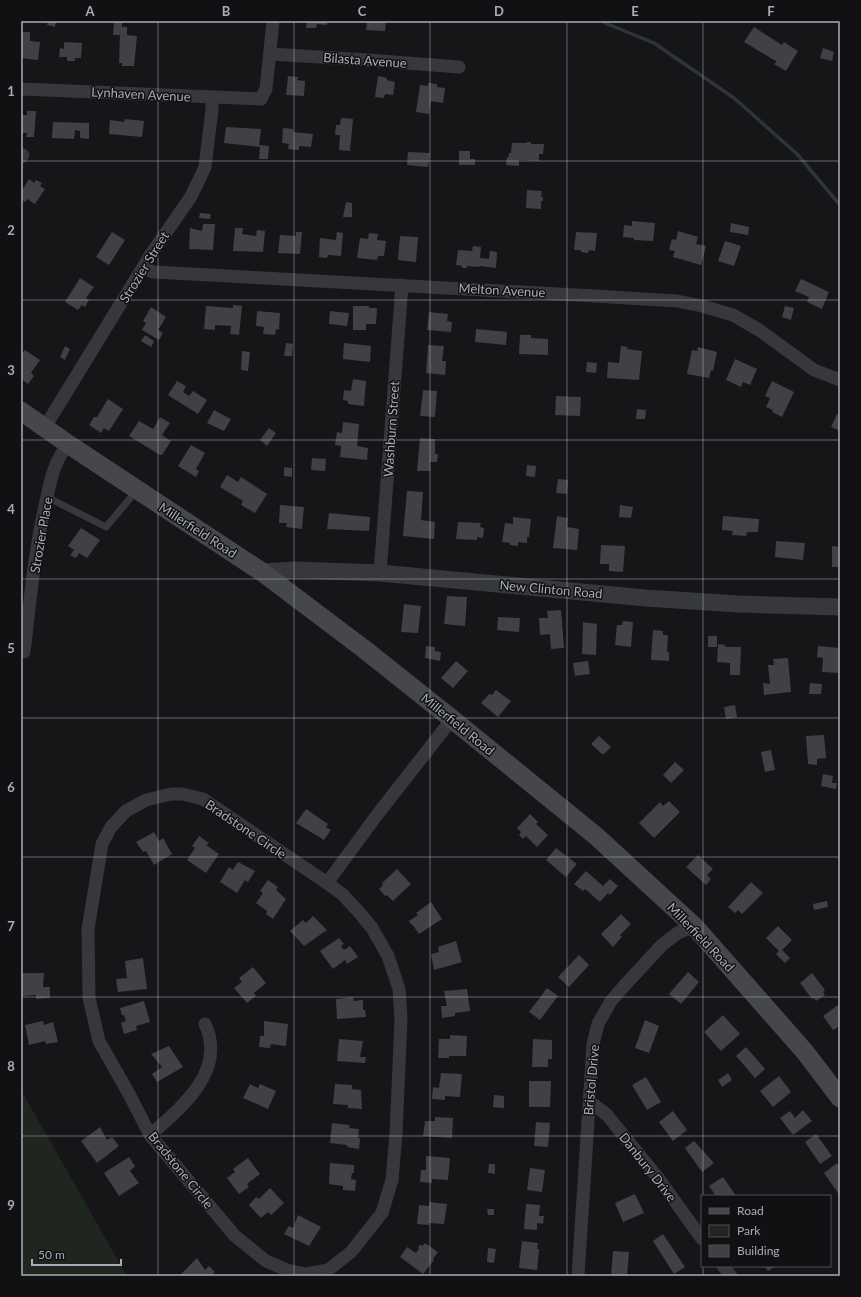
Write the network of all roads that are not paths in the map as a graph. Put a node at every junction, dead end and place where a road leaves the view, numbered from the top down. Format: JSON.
{"nodes":[{"id":1,"x":273,"y":21,"type":"edge"},
{"id":2,"x":271,"y":54,"type":"junction"},
{"id":3,"x":459,"y":67,"type":"dead end"},
{"id":4,"x":21,"y":88,"type":"edge"},
{"id":5,"x":212,"y":97,"type":"junction"},
{"id":6,"x":144,"y":268,"type":"junction"},
{"id":7,"x":402,"y":285,"type":"junction"},
{"id":8,"x":840,"y":380,"type":"edge"},
{"id":9,"x":21,"y":412,"type":"edge"},
{"id":10,"x":45,"y":427,"type":"junction"},
{"id":11,"x":68,"y":444,"type":"junction"},
{"id":12,"x":138,"y":490,"type":"junction"},
{"id":13,"x":47,"y":497,"type":"junction"},
{"id":14,"x":262,"y":572,"type":"junction"},
{"id":15,"x":380,"y":573,"type":"junction"},
{"id":16,"x":840,"y":607,"type":"edge"},
{"id":17,"x":21,"y":652,"type":"edge"},
{"id":18,"x":452,"y":719,"type":"junction"},
{"id":19,"x":327,"y":883,"type":"junction"},
{"id":20,"x":695,"y":927,"type":"junction"},
{"id":21,"x":205,"y":1024,"type":"dead end"},
{"id":22,"x":840,"y":1098,"type":"edge"},
{"id":23,"x":589,"y":1101,"type":"junction"},
{"id":24,"x":150,"y":1134,"type":"junction"},
{"id":25,"x":701,"y":1238,"type":"edge"},
{"id":26,"x":724,"y":1267,"type":"edge"},
{"id":27,"x":329,"y":1273,"type":"edge"},
{"id":28,"x":578,"y":1276,"type":"edge"},
{"id":29,"x":731,"y":1276,"type":"edge"}],
"edges":[{"from":1,"to":2,"type":"street"},
{"from":2,"to":3,"type":"street","name":"Bilasta Avenue"},
{"from":2,"to":5,"type":"street","name":"Lynhaven Avenue"},
{"from":4,"to":5,"type":"street","name":"Lynhaven Avenue"},
{"from":5,"to":6,"type":"street","name":"Strozier Street"},
{"from":6,"to":7,"type":"street","name":"Melton Avenue"},
{"from":6,"to":10,"type":"street","name":"Strozier Street"},
{"from":7,"to":8,"type":"street","name":"Melton Avenue"},
{"from":7,"to":15,"type":"street","name":"Washburn Street"},
{"from":9,"to":10,"type":"main road","name":"Millerfield Road"},
{"from":10,"to":11,"type":"main road","name":"Millerfield Road"},
{"from":11,"to":12,"type":"main road","name":"Millerfield Road"},
{"from":11,"to":13,"type":"street","name":"Strozier Place"},
{"from":12,"to":13,"type":"lane"},
{"from":12,"to":14,"type":"main road","name":"Millerfield Road"},
{"from":13,"to":17,"type":"street","name":"Strozier Place"},
{"from":14,"to":15,"type":"street","name":"New Clinton Road"},
{"from":14,"to":18,"type":"main road","name":"Millerfield Road"},
{"from":15,"to":16,"type":"street","name":"New Clinton Road"},
{"from":18,"to":19,"type":"street"},
{"from":18,"to":20,"type":"main road","name":"Millerfield Road"},
{"from":19,"to":24,"type":"street","name":"Bradstone Circle"},
{"from":19,"to":27,"type":"street","name":"Bradstone Circle"},
{"from":20,"to":22,"type":"main road","name":"Millerfield Road"},
{"from":20,"to":23,"type":"street","name":"Bristol Drive"},
{"from":21,"to":24,"type":"street"},
{"from":23,"to":25,"type":"street","name":"Danbury Drive"},
{"from":23,"to":28,"type":"street","name":"Bristol Drive"},
{"from":24,"to":27,"type":"street","name":"Bradstone Circle"},
{"from":26,"to":29,"type":"street"}]}
